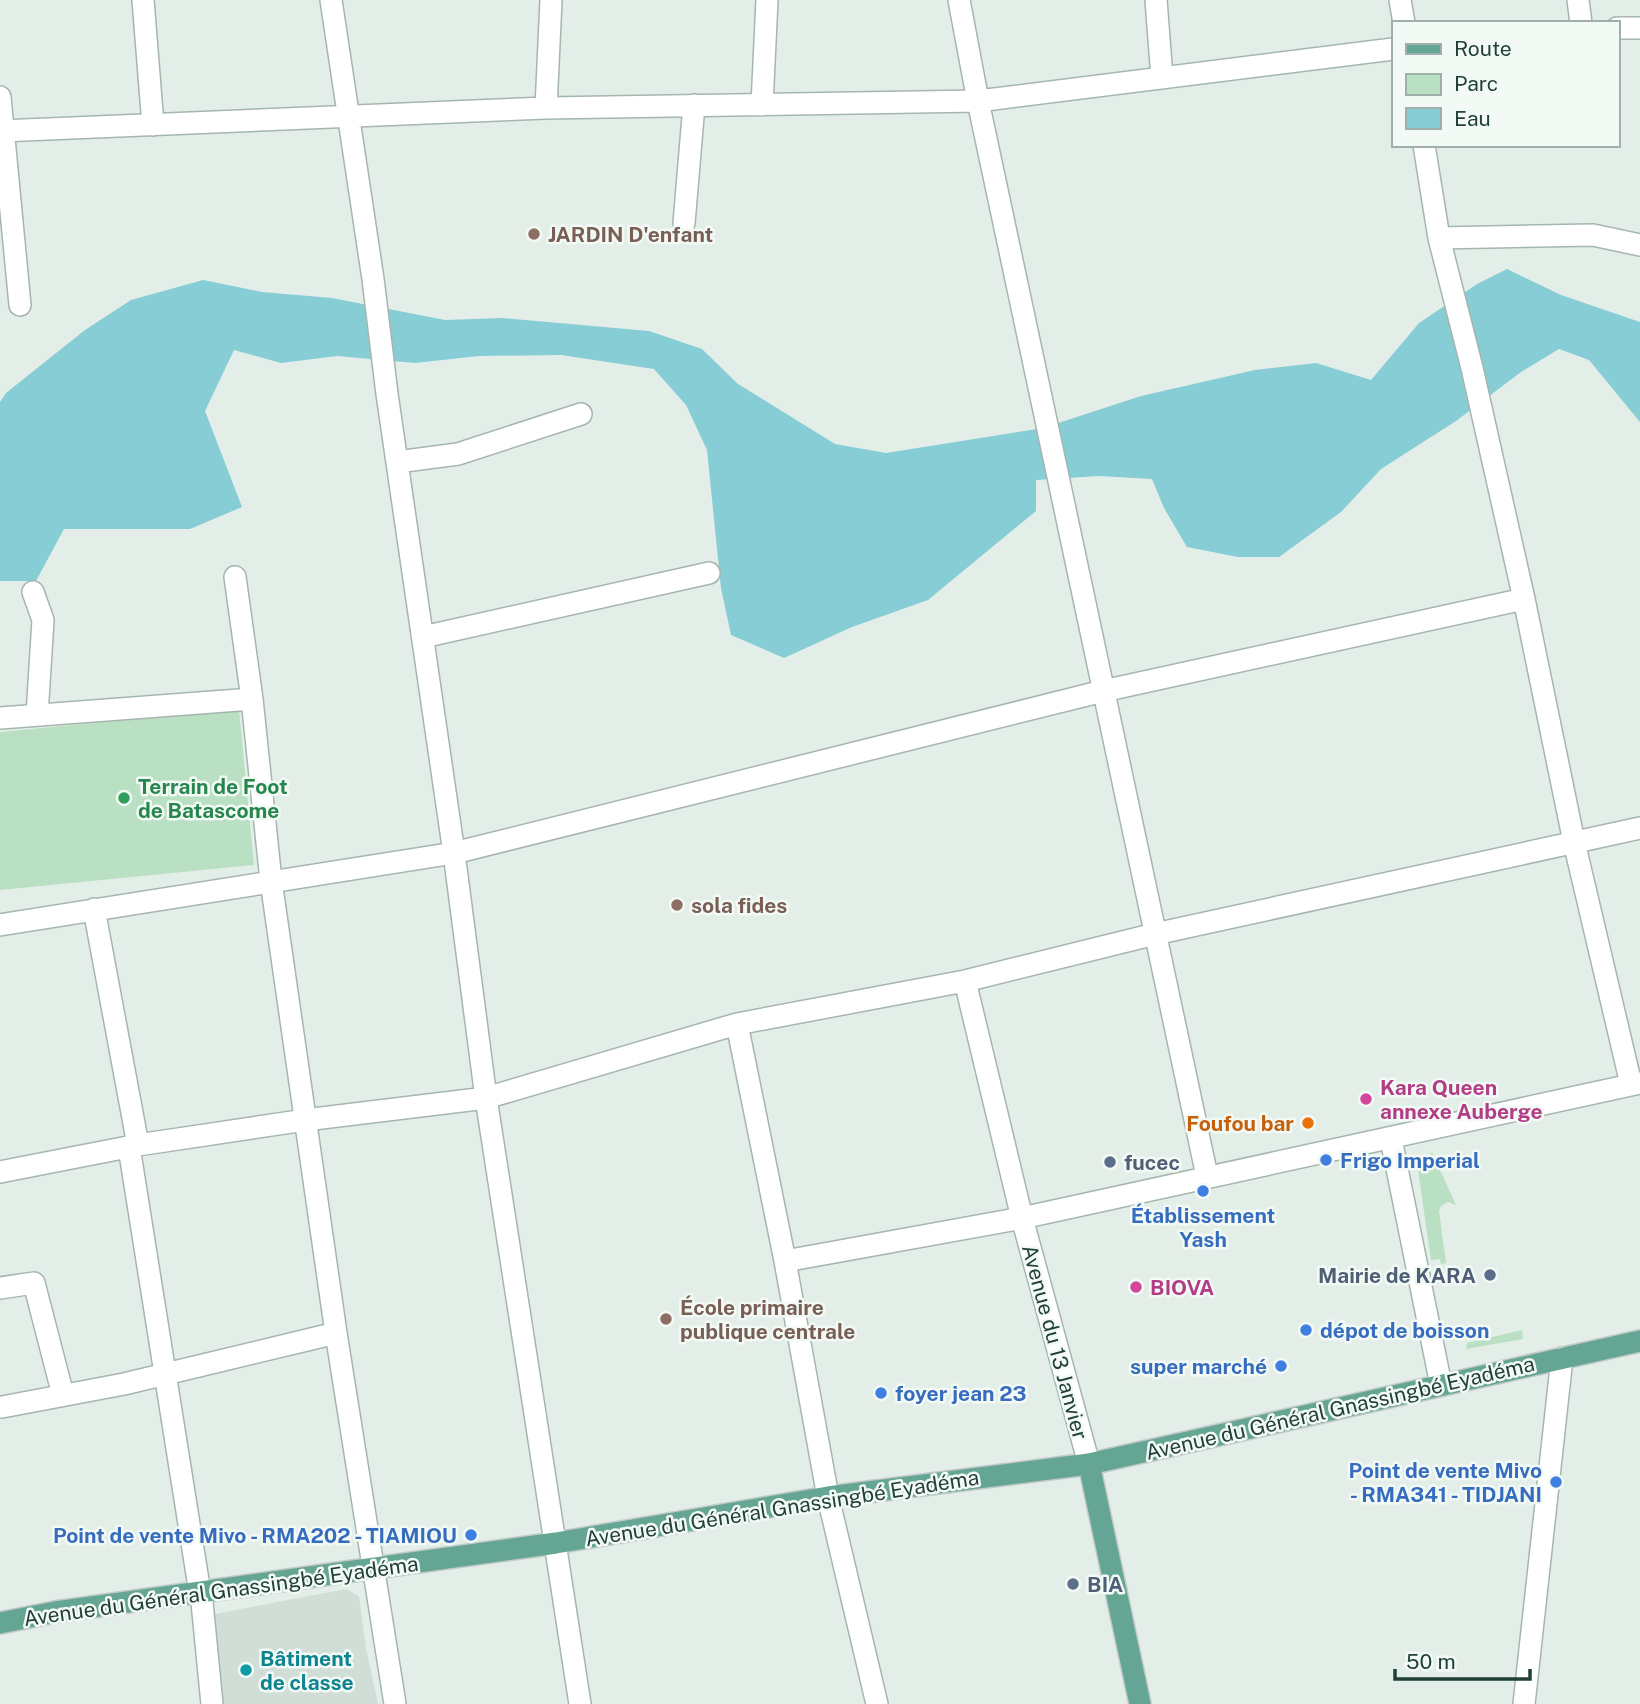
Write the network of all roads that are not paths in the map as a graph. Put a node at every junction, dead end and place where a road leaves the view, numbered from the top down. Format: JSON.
{"nodes":[{"id":1,"x":143,"y":0,"type":"edge"},
{"id":2,"x":331,"y":0,"type":"edge"},
{"id":3,"x":551,"y":0,"type":"edge"},
{"id":4,"x":767,"y":0,"type":"edge"},
{"id":5,"x":960,"y":0,"type":"edge"},
{"id":6,"x":1156,"y":0,"type":"edge"},
{"id":7,"x":1400,"y":0,"type":"edge"},
{"id":8,"x":1578,"y":0,"type":"edge"},
{"id":9,"x":1404,"y":21,"type":"edge"},
{"id":10,"x":1581,"y":21,"type":"edge"},
{"id":11,"x":1619,"y":28,"type":"edge"},
{"id":12,"x":1640,"y":28,"type":"edge"},
{"id":13,"x":1392,"y":49,"type":"edge"},
{"id":14,"x":1162,"y":78,"type":"junction"},
{"id":15,"x":0,"y":97,"type":"edge"},
{"id":16,"x":978,"y":101,"type":"junction"},
{"id":17,"x":694,"y":105,"type":"junction"},
{"id":18,"x":762,"y":105,"type":"junction"},
{"id":19,"x":546,"y":108,"type":"junction"},
{"id":20,"x":350,"y":116,"type":"junction"},
{"id":21,"x":153,"y":125,"type":"junction"},
{"id":22,"x":2,"y":131,"type":"edge"},
{"id":23,"x":1424,"y":147,"type":"edge"},
{"id":24,"x":684,"y":223,"type":"dead end"},
{"id":25,"x":1439,"y":238,"type":"junction"},
{"id":26,"x":1640,"y":245,"type":"edge"},
{"id":27,"x":20,"y":305,"type":"dead end"},
{"id":28,"x":581,"y":414,"type":"dead end"},
{"id":29,"x":397,"y":462,"type":"junction"},
{"id":30,"x":709,"y":573,"type":"dead end"},
{"id":31,"x":234,"y":577,"type":"dead end"},
{"id":32,"x":33,"y":592,"type":"dead end"},
{"id":33,"x":1524,"y":599,"type":"junction"},
{"id":34,"x":423,"y":636,"type":"junction"},
{"id":35,"x":1103,"y":691,"type":"junction"},
{"id":36,"x":252,"y":699,"type":"junction"},
{"id":37,"x":37,"y":715,"type":"junction"},
{"id":38,"x":0,"y":718,"type":"edge"},
{"id":39,"x":1640,"y":828,"type":"edge"},
{"id":40,"x":1574,"y":842,"type":"junction"},
{"id":41,"x":454,"y":853,"type":"junction"},
{"id":42,"x":271,"y":881,"type":"junction"},
{"id":43,"x":94,"y":909,"type":"junction"},
{"id":44,"x":0,"y":925,"type":"edge"},
{"id":45,"x":1155,"y":934,"type":"junction"},
{"id":46,"x":965,"y":981,"type":"junction"},
{"id":47,"x":737,"y":1024,"type":"junction"},
{"id":48,"x":1636,"y":1083,"type":"edge"},
{"id":49,"x":486,"y":1098,"type":"junction"},
{"id":50,"x":305,"y":1120,"type":"junction"},
{"id":51,"x":1391,"y":1139,"type":"junction"},
{"id":52,"x":134,"y":1146,"type":"junction"},
{"id":53,"x":0,"y":1172,"type":"edge"},
{"id":54,"x":1207,"y":1176,"type":"junction"},
{"id":55,"x":1022,"y":1218,"type":"junction"},
{"id":56,"x":785,"y":1261,"type":"junction"},
{"id":57,"x":0,"y":1288,"type":"edge"},
{"id":58,"x":336,"y":1333,"type":"junction"},
{"id":59,"x":1640,"y":1341,"type":"edge"},
{"id":60,"x":1562,"y":1358,"type":"junction"},
{"id":61,"x":165,"y":1373,"type":"junction"},
{"id":62,"x":1441,"y":1385,"type":"junction"},
{"id":63,"x":62,"y":1395,"type":"junction"},
{"id":64,"x":2,"y":1407,"type":"dead end"},
{"id":65,"x":1088,"y":1464,"type":"junction"},
{"id":66,"x":828,"y":1497,"type":"junction"},
{"id":67,"x":555,"y":1543,"type":"junction"},
{"id":68,"x":375,"y":1570,"type":"junction"},
{"id":69,"x":201,"y":1592,"type":"junction"},
{"id":70,"x":0,"y":1623,"type":"edge"},
{"id":71,"x":212,"y":1704,"type":"edge"},
{"id":72,"x":395,"y":1704,"type":"edge"},
{"id":73,"x":580,"y":1704,"type":"edge"},
{"id":74,"x":877,"y":1704,"type":"edge"},
{"id":75,"x":1140,"y":1704,"type":"edge"},
{"id":76,"x":1524,"y":1704,"type":"edge"}],
"edges":[{"from":1,"to":21,"type":"street"},
{"from":2,"to":20,"type":"street"},
{"from":3,"to":19,"type":"street"},
{"from":4,"to":18,"type":"street"},
{"from":5,"to":16,"type":"street"},
{"from":6,"to":14,"type":"street"},
{"from":7,"to":9,"type":"street"},
{"from":8,"to":10,"type":"street"},
{"from":11,"to":12,"type":"street"},
{"from":13,"to":14,"type":"street"},
{"from":14,"to":16,"type":"street"},
{"from":15,"to":22,"type":"street"},
{"from":16,"to":18,"type":"street"},
{"from":16,"to":35,"type":"street"},
{"from":17,"to":18,"type":"street"},
{"from":17,"to":19,"type":"street"},
{"from":17,"to":24,"type":"street"},
{"from":19,"to":20,"type":"street"},
{"from":20,"to":21,"type":"street"},
{"from":20,"to":29,"type":"street"},
{"from":21,"to":22,"type":"street"},
{"from":22,"to":27,"type":"street"},
{"from":23,"to":25,"type":"street"},
{"from":25,"to":26,"type":"street"},
{"from":25,"to":33,"type":"street"},
{"from":28,"to":29,"type":"street"},
{"from":29,"to":34,"type":"street"},
{"from":30,"to":34,"type":"street"},
{"from":31,"to":36,"type":"street"},
{"from":32,"to":37,"type":"street"},
{"from":33,"to":35,"type":"street"},
{"from":33,"to":40,"type":"street"},
{"from":34,"to":41,"type":"street"},
{"from":35,"to":41,"type":"street"},
{"from":35,"to":45,"type":"street"},
{"from":36,"to":37,"type":"street"},
{"from":36,"to":42,"type":"street"},
{"from":37,"to":38,"type":"street"},
{"from":39,"to":40,"type":"street"},
{"from":40,"to":45,"type":"street"},
{"from":40,"to":48,"type":"street"},
{"from":41,"to":42,"type":"street"},
{"from":41,"to":49,"type":"street"},
{"from":42,"to":43,"type":"street"},
{"from":42,"to":50,"type":"street"},
{"from":43,"to":44,"type":"street"},
{"from":43,"to":52,"type":"street"},
{"from":45,"to":46,"type":"street"},
{"from":45,"to":54,"type":"street"},
{"from":46,"to":47,"type":"street"},
{"from":46,"to":55,"type":"street","name":"Avenue du 13 Janvier"},
{"from":47,"to":49,"type":"street"},
{"from":47,"to":56,"type":"street"},
{"from":48,"to":51,"type":"street"},
{"from":49,"to":50,"type":"street"},
{"from":49,"to":67,"type":"street"},
{"from":50,"to":52,"type":"street"},
{"from":50,"to":58,"type":"street"},
{"from":51,"to":54,"type":"street"},
{"from":51,"to":62,"type":"street"},
{"from":52,"to":53,"type":"street"},
{"from":52,"to":61,"type":"street"},
{"from":54,"to":55,"type":"street"},
{"from":55,"to":56,"type":"street"},
{"from":55,"to":65,"type":"street","name":"Avenue du 13 Janvier"},
{"from":56,"to":66,"type":"street"},
{"from":57,"to":63,"type":"street"},
{"from":58,"to":61,"type":"street"},
{"from":58,"to":68,"type":"street"},
{"from":59,"to":60,"type":"main road","name":"Avenue du Général Gnassingbé Eyadéma"},
{"from":60,"to":62,"type":"main road","name":"Avenue du Général Gnassingbé Eyadéma"},
{"from":60,"to":76,"type":"street"},
{"from":61,"to":63,"type":"street"},
{"from":61,"to":69,"type":"street"},
{"from":62,"to":65,"type":"main road","name":"Avenue du Général Gnassingbé Eyadéma"},
{"from":63,"to":64,"type":"street"},
{"from":65,"to":66,"type":"main road","name":"Avenue du Général Gnassingbé Eyadéma"},
{"from":65,"to":75,"type":"main road","name":"Avenue du 13 Janvier"},
{"from":66,"to":67,"type":"main road","name":"Avenue du Général Gnassingbé Eyadéma"},
{"from":66,"to":74,"type":"street"},
{"from":67,"to":68,"type":"main road","name":"Avenue du Général Gnassingbé Eyadéma"},
{"from":67,"to":73,"type":"street"},
{"from":68,"to":69,"type":"main road","name":"Avenue du Général Gnassingbé Eyadéma"},
{"from":68,"to":72,"type":"street"},
{"from":69,"to":70,"type":"main road","name":"Avenue du Général Gnassingbé Eyadéma"},
{"from":69,"to":71,"type":"street"}]}
